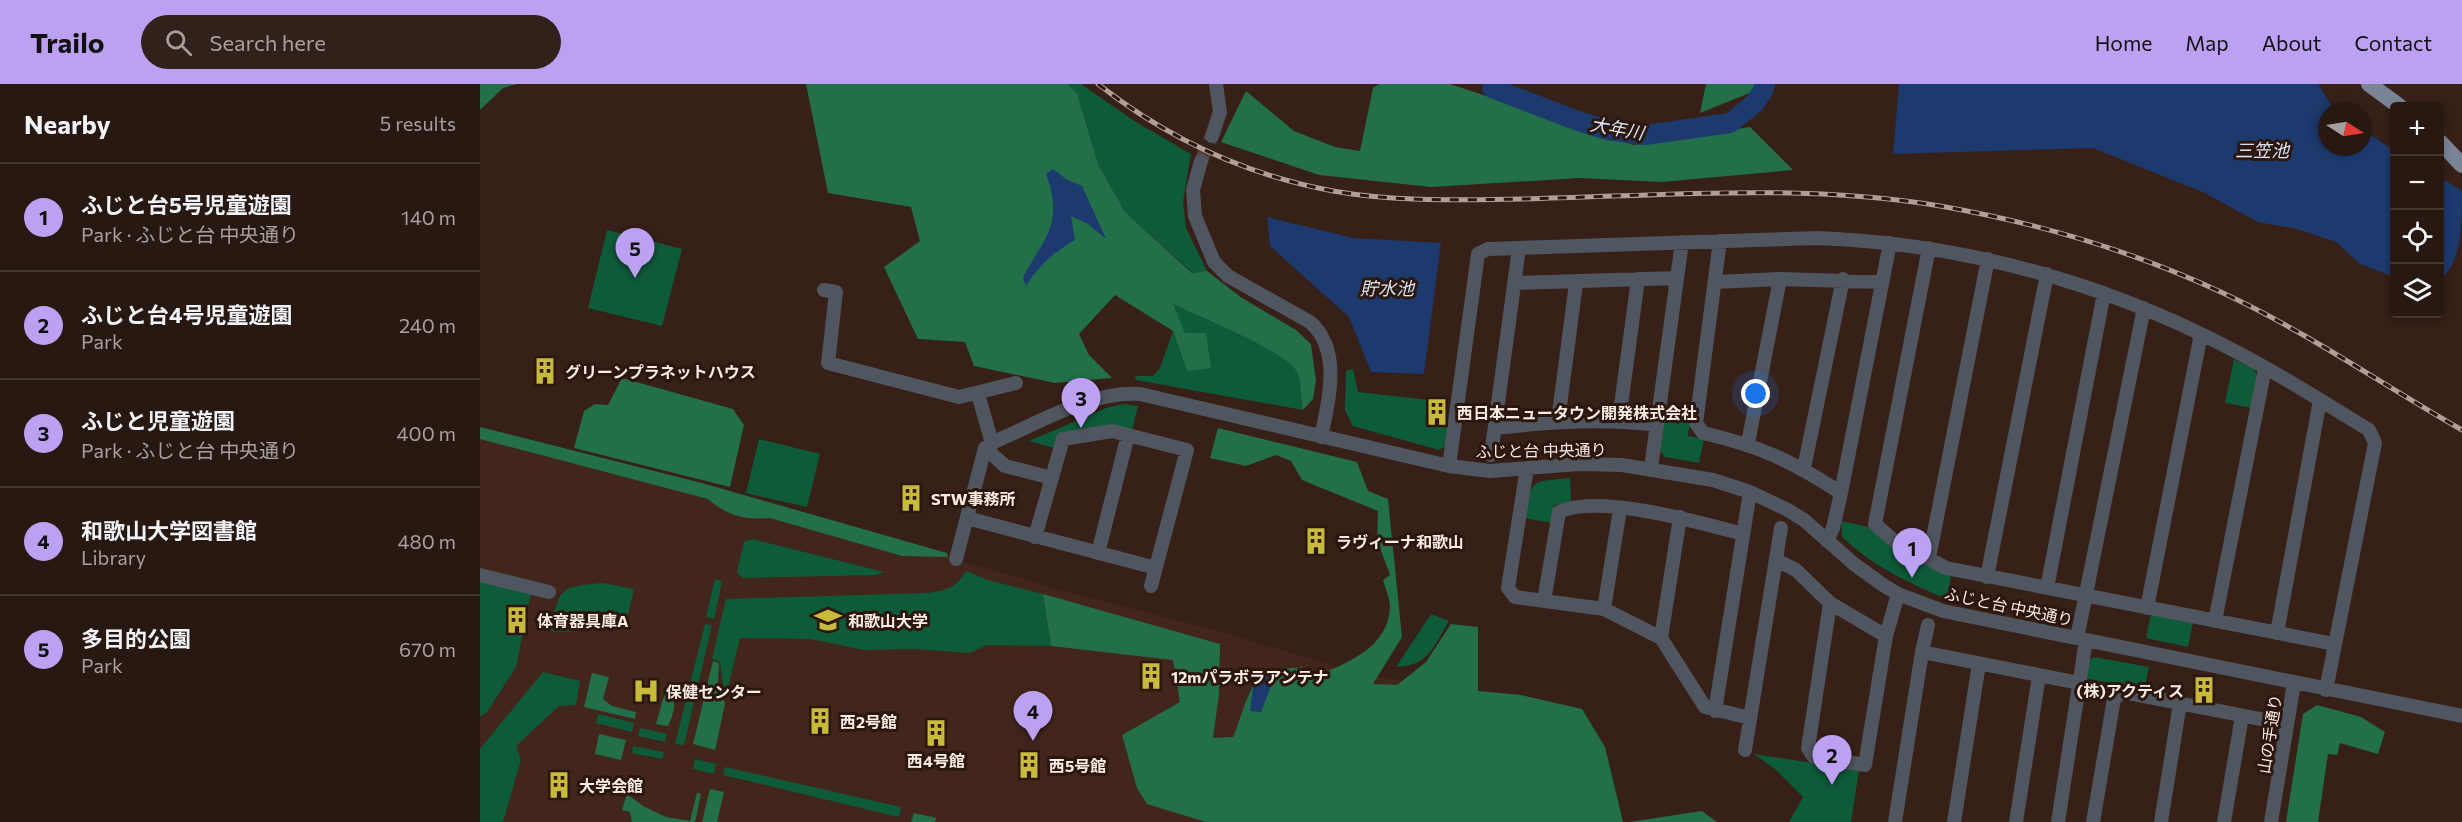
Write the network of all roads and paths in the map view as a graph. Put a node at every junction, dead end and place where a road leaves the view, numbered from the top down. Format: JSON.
{"nodes":[{"id":1,"x":1216,"y":84,"type":"edge"},
{"id":2,"x":2369,"y":84,"type":"edge"},
{"id":3,"x":2394,"y":102,"type":"edge"},
{"id":4,"x":1212,"y":136,"type":"tunnel mouth"},
{"id":5,"x":2444,"y":147,"type":"edge"},
{"id":6,"x":1201,"y":160,"type":"tunnel mouth"},
{"id":7,"x":2462,"y":165,"type":"edge"},
{"id":8,"x":1720,"y":241,"type":"junction"},
{"id":9,"x":1682,"y":242,"type":"junction"},
{"id":10,"x":1890,"y":243,"type":"junction"},
{"id":11,"x":1519,"y":248,"type":"junction"},
{"id":12,"x":1929,"y":248,"type":"junction"},
{"id":13,"x":1988,"y":259,"type":"junction"},
{"id":14,"x":2047,"y":274,"type":"junction"},
{"id":15,"x":1677,"y":278,"type":"junction"},
{"id":16,"x":1638,"y":279,"type":"junction"},
{"id":17,"x":1780,"y":279,"type":"junction"},
{"id":18,"x":1843,"y":279,"type":"junction"},
{"id":19,"x":1715,"y":282,"type":"junction"},
{"id":20,"x":1881,"y":282,"type":"junction"},
{"id":21,"x":1515,"y":283,"type":"junction"},
{"id":22,"x":1576,"y":283,"type":"junction"},
{"id":23,"x":824,"y":290,"type":"dead end"},
{"id":24,"x":2104,"y":293,"type":"junction"},
{"id":25,"x":2144,"y":308,"type":"junction"},
{"id":26,"x":2201,"y":334,"type":"junction"},
{"id":27,"x":2265,"y":368,"type":"junction"},
{"id":28,"x":1016,"y":383,"type":"dead end"},
{"id":29,"x":978,"y":394,"type":"junction"},
{"id":30,"x":2320,"y":400,"type":"junction"},
{"id":31,"x":1619,"y":420,"type":"junction"},
{"id":32,"x":1558,"y":421,"type":"junction"},
{"id":33,"x":1657,"y":425,"type":"junction"},
{"id":34,"x":1495,"y":428,"type":"junction"},
{"id":35,"x":1128,"y":435,"type":"junction"},
{"id":36,"x":1321,"y":436,"type":"junction"},
{"id":37,"x":1748,"y":443,"type":"junction"},
{"id":38,"x":989,"y":446,"type":"junction"},
{"id":39,"x":1491,"y":455,"type":"dead end"},
{"id":40,"x":1449,"y":466,"type":"junction"},
{"id":41,"x":1527,"y":468,"type":"junction"},
{"id":42,"x":1651,"y":468,"type":"junction"},
{"id":43,"x":1804,"y":468,"type":"junction"},
{"id":44,"x":1052,"y":478,"type":"junction"},
{"id":45,"x":1750,"y":492,"type":"junction"},
{"id":46,"x":1841,"y":493,"type":"junction"},
{"id":47,"x":1620,"y":509,"type":"junction"},
{"id":48,"x":1680,"y":517,"type":"junction"},
{"id":49,"x":967,"y":518,"type":"junction"},
{"id":50,"x":1781,"y":528,"type":"dead end"},
{"id":51,"x":1743,"y":534,"type":"junction"},
{"id":52,"x":1035,"y":537,"type":"junction"},
{"id":53,"x":1827,"y":541,"type":"junction"},
{"id":54,"x":1098,"y":553,"type":"junction"},
{"id":55,"x":1929,"y":558,"type":"junction"},
{"id":56,"x":956,"y":559,"type":"dead end"},
{"id":57,"x":1776,"y":560,"type":"junction"},
{"id":58,"x":1156,"y":568,"type":"junction"},
{"id":59,"x":480,"y":575,"type":"edge"},
{"id":60,"x":1987,"y":577,"type":"junction"},
{"id":61,"x":1151,"y":586,"type":"dead end"},
{"id":62,"x":2047,"y":588,"type":"junction"},
{"id":63,"x":549,"y":592,"type":"dead end"},
{"id":64,"x":1898,"y":594,"type":"junction"},
{"id":65,"x":2085,"y":596,"type":"junction"},
{"id":66,"x":1544,"y":601,"type":"junction"},
{"id":67,"x":1830,"y":603,"type":"junction"},
{"id":68,"x":2147,"y":608,"type":"junction"},
{"id":69,"x":1604,"y":609,"type":"junction"},
{"id":70,"x":2215,"y":621,"type":"junction"},
{"id":71,"x":1928,"y":626,"type":"dead end"},
{"id":72,"x":2277,"y":633,"type":"junction"},
{"id":73,"x":1886,"y":636,"type":"junction"},
{"id":74,"x":1661,"y":638,"type":"junction"},
{"id":75,"x":2082,"y":639,"type":"junction"},
{"id":76,"x":2334,"y":644,"type":"junction"},
{"id":77,"x":1922,"y":652,"type":"junction"},
{"id":78,"x":1980,"y":664,"type":"junction"},
{"id":79,"x":2039,"y":676,"type":"junction"},
{"id":80,"x":2079,"y":683,"type":"junction"},
{"id":81,"x":2294,"y":683,"type":"junction"},
{"id":82,"x":2326,"y":690,"type":"junction"},
{"id":83,"x":2180,"y":703,"type":"junction"},
{"id":84,"x":1715,"y":711,"type":"junction"},
{"id":85,"x":2242,"y":716,"type":"junction"},
{"id":86,"x":2462,"y":716,"type":"edge"},
{"id":87,"x":1750,"y":718,"type":"junction"},
{"id":88,"x":2286,"y":724,"type":"junction"},
{"id":89,"x":1745,"y":750,"type":"dead end"},
{"id":90,"x":1895,"y":822,"type":"edge"},
{"id":91,"x":1954,"y":822,"type":"edge"},
{"id":92,"x":2016,"y":822,"type":"edge"},
{"id":93,"x":2058,"y":822,"type":"edge"},
{"id":94,"x":2093,"y":822,"type":"edge"},
{"id":95,"x":2161,"y":822,"type":"edge"},
{"id":96,"x":2224,"y":822,"type":"edge"},
{"id":97,"x":2271,"y":822,"type":"edge"}],
"edges":[{"from":1,"to":4,"type":"street"},
{"from":2,"to":3,"type":"main road"},
{"from":5,"to":7,"type":"main road"},
{"from":6,"to":36,"type":"street"},
{"from":8,"to":9,"type":"street"},
{"from":8,"to":10,"type":"street"},
{"from":8,"to":19,"type":"street"},
{"from":9,"to":11,"type":"street"},
{"from":9,"to":15,"type":"street"},
{"from":10,"to":12,"type":"street"},
{"from":10,"to":20,"type":"street"},
{"from":11,"to":21,"type":"street"},
{"from":11,"to":40,"type":"street"},
{"from":12,"to":13,"type":"street"},
{"from":12,"to":55,"type":"street"},
{"from":13,"to":14,"type":"street"},
{"from":13,"to":55,"type":"street"},
{"from":14,"to":24,"type":"street"},
{"from":14,"to":60,"type":"street"},
{"from":15,"to":16,"type":"street"},
{"from":15,"to":33,"type":"street"},
{"from":16,"to":22,"type":"street"},
{"from":16,"to":31,"type":"street"},
{"from":17,"to":18,"type":"street"},
{"from":17,"to":19,"type":"street"},
{"from":17,"to":37,"type":"street"},
{"from":18,"to":20,"type":"street"},
{"from":18,"to":43,"type":"street"},
{"from":19,"to":37,"type":"street"},
{"from":20,"to":46,"type":"street"},
{"from":21,"to":22,"type":"street"},
{"from":21,"to":34,"type":"street"},
{"from":22,"to":32,"type":"street"},
{"from":23,"to":29,"type":"street"},
{"from":24,"to":25,"type":"street"},
{"from":24,"to":62,"type":"street"},
{"from":25,"to":26,"type":"street"},
{"from":25,"to":65,"type":"street"},
{"from":26,"to":27,"type":"street"},
{"from":26,"to":68,"type":"street"},
{"from":27,"to":30,"type":"street"},
{"from":27,"to":70,"type":"street"},
{"from":28,"to":29,"type":"street"},
{"from":29,"to":38,"type":"street"},
{"from":30,"to":72,"type":"street"},
{"from":30,"to":76,"type":"street"},
{"from":31,"to":32,"type":"street"},
{"from":31,"to":33,"type":"street"},
{"from":32,"to":34,"type":"street"},
{"from":33,"to":42,"type":"street"},
{"from":34,"to":39,"type":"street"},
{"from":35,"to":44,"type":"street"},
{"from":35,"to":54,"type":"street"},
{"from":35,"to":58,"type":"street"},
{"from":36,"to":38,"type":"street","name":"ふじと台 中央通り"},
{"from":36,"to":40,"type":"street","name":"ふじと台 中央通り"},
{"from":37,"to":43,"type":"street"},
{"from":38,"to":44,"type":"street"},
{"from":38,"to":49,"type":"street"},
{"from":40,"to":41,"type":"street","name":"ふじと台 中央通り"},
{"from":41,"to":42,"type":"street","name":"ふじと台 中央通り"},
{"from":41,"to":66,"type":"street"},
{"from":42,"to":45,"type":"street","name":"ふじと台 中央通り"},
{"from":43,"to":46,"type":"street"},
{"from":44,"to":52,"type":"street"},
{"from":45,"to":51,"type":"street"},
{"from":45,"to":53,"type":"street","name":"ふじと台 中央通り"},
{"from":46,"to":53,"type":"street"},
{"from":47,"to":48,"type":"street"},
{"from":47,"to":66,"type":"street"},
{"from":47,"to":69,"type":"street"},
{"from":48,"to":51,"type":"street"},
{"from":48,"to":74,"type":"street"},
{"from":49,"to":52,"type":"street"},
{"from":49,"to":56,"type":"street"},
{"from":50,"to":57,"type":"street"},
{"from":51,"to":84,"type":"street"},
{"from":52,"to":54,"type":"street"},
{"from":53,"to":64,"type":"street","name":"ふじと台 中央通り"},
{"from":54,"to":58,"type":"street"},
{"from":55,"to":60,"type":"street"},
{"from":57,"to":67,"type":"street"},
{"from":57,"to":87,"type":"street"},
{"from":58,"to":61,"type":"street"},
{"from":59,"to":63,"type":"street"},
{"from":60,"to":62,"type":"street"},
{"from":62,"to":65,"type":"street"},
{"from":64,"to":73,"type":"street"},
{"from":64,"to":75,"type":"street","name":"ふじと台 中央通り"},
{"from":65,"to":68,"type":"street"},
{"from":65,"to":75,"type":"street"},
{"from":66,"to":69,"type":"street"},
{"from":67,"to":73,"type":"street"},
{"from":67,"to":73,"type":"street"},
{"from":68,"to":70,"type":"street"},
{"from":69,"to":74,"type":"street"},
{"from":70,"to":72,"type":"street"},
{"from":71,"to":77,"type":"street"},
{"from":72,"to":76,"type":"street"},
{"from":74,"to":84,"type":"street"},
{"from":75,"to":80,"type":"street"},
{"from":75,"to":81,"type":"street","name":"ふじと台 中央通り"},
{"from":76,"to":82,"type":"street"},
{"from":77,"to":78,"type":"street"},
{"from":77,"to":90,"type":"street"},
{"from":78,"to":79,"type":"street"},
{"from":78,"to":91,"type":"street"},
{"from":79,"to":80,"type":"street"},
{"from":79,"to":92,"type":"street"},
{"from":80,"to":93,"type":"street"},
{"from":81,"to":82,"type":"street","name":"山の手通り"},
{"from":81,"to":88,"type":"street","name":"山の手通り"},
{"from":82,"to":86,"type":"street","name":"山の手通り"},
{"from":83,"to":85,"type":"street"},
{"from":83,"to":94,"type":"street"},
{"from":83,"to":95,"type":"street"},
{"from":84,"to":87,"type":"street"},
{"from":85,"to":88,"type":"street"},
{"from":85,"to":96,"type":"street"},
{"from":87,"to":89,"type":"street"},
{"from":88,"to":97,"type":"street","name":"山の手通り"}]}
